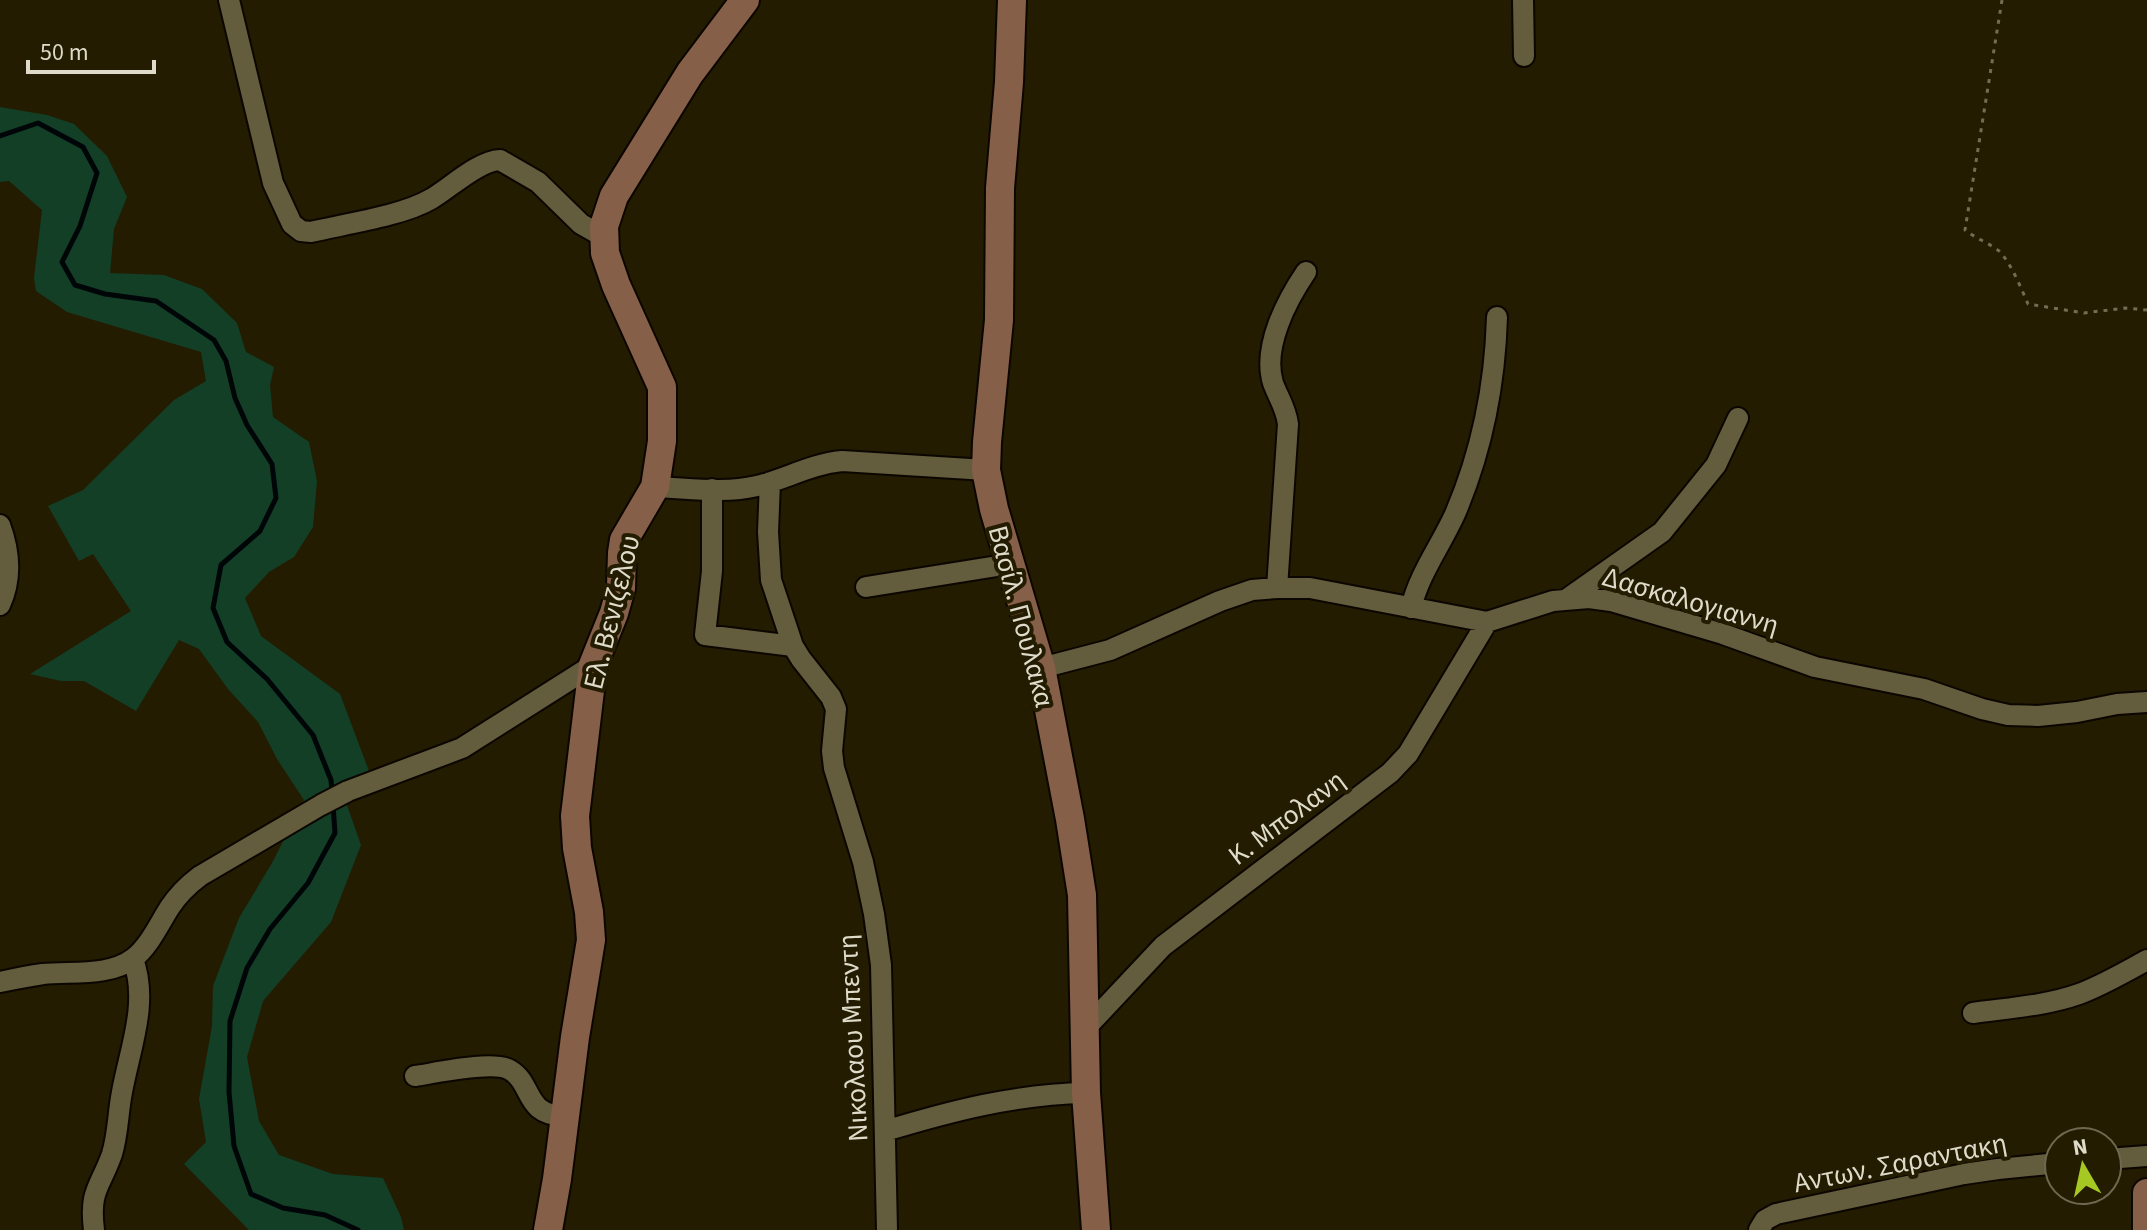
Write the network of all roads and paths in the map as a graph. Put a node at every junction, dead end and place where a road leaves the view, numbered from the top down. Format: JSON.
{"nodes":[{"id":1,"x":229,"y":0,"type":"edge"},
{"id":2,"x":745,"y":0,"type":"edge"},
{"id":3,"x":1012,"y":0,"type":"edge"},
{"id":4,"x":1523,"y":0,"type":"edge"},
{"id":5,"x":2002,"y":0,"type":"edge"},
{"id":6,"x":1524,"y":56,"type":"dead end"},
{"id":7,"x":604,"y":237,"type":"junction"},
{"id":8,"x":1306,"y":272,"type":"dead end"},
{"id":9,"x":2147,"y":310,"type":"edge"},
{"id":10,"x":1497,"y":317,"type":"dead end"},
{"id":11,"x":1738,"y":418,"type":"dead end"},
{"id":12,"x":986,"y":470,"type":"junction"},
{"id":13,"x":770,"y":482,"type":"junction"},
{"id":14,"x":655,"y":487,"type":"junction"},
{"id":15,"x":712,"y":489,"type":"junction"},
{"id":16,"x":0,"y":525,"type":"edge"},
{"id":17,"x":1010,"y":564,"type":"junction"},
{"id":18,"x":866,"y":587,"type":"dead end"},
{"id":19,"x":1277,"y":588,"type":"junction"},
{"id":20,"x":1567,"y":599,"type":"junction"},
{"id":21,"x":0,"y":605,"type":"edge"},
{"id":22,"x":1411,"y":608,"type":"junction"},
{"id":23,"x":1487,"y":622,"type":"junction"},
{"id":24,"x":793,"y":646,"type":"junction"},
{"id":25,"x":593,"y":665,"type":"junction"},
{"id":26,"x":1041,"y":668,"type":"junction"},
{"id":27,"x":2147,"y":702,"type":"edge"},
{"id":28,"x":133,"y":959,"type":"junction"},
{"id":29,"x":2147,"y":960,"type":"edge"},
{"id":30,"x":0,"y":982,"type":"edge"},
{"id":31,"x":1973,"y":1013,"type":"dead end"},
{"id":32,"x":1085,"y":1029,"type":"junction"},
{"id":33,"x":415,"y":1076,"type":"dead end"},
{"id":34,"x":1086,"y":1093,"type":"junction"},
{"id":35,"x":565,"y":1116,"type":"junction"},
{"id":36,"x":885,"y":1131,"type":"junction"},
{"id":37,"x":2147,"y":1156,"type":"edge"},
{"id":38,"x":2123,"y":1158,"type":"edge"},
{"id":39,"x":2043,"y":1165,"type":"edge"},
{"id":40,"x":2147,"y":1193,"type":"edge"},
{"id":41,"x":94,"y":1230,"type":"edge"},
{"id":42,"x":548,"y":1230,"type":"edge"},
{"id":43,"x":887,"y":1230,"type":"edge"},
{"id":44,"x":1096,"y":1230,"type":"edge"},
{"id":45,"x":1759,"y":1230,"type":"edge"},
{"id":46,"x":2147,"y":1230,"type":"edge"}],
"edges":[{"from":1,"to":7,"type":"street"},
{"from":2,"to":7,"type":"street","name":"Ελ. Βενιζελου"},
{"from":3,"to":12,"type":"street","name":"Βασίλ. Πουλακα"},
{"from":4,"to":6,"type":"street"},
{"from":5,"to":9,"type":"path"},
{"from":7,"to":14,"type":"street","name":"Ελ. Βενιζελου"},
{"from":8,"to":19,"type":"street"},
{"from":10,"to":22,"type":"street"},
{"from":11,"to":20,"type":"street"},
{"from":12,"to":13,"type":"street"},
{"from":12,"to":17,"type":"street","name":"Βασίλ. Πουλακα"},
{"from":13,"to":15,"type":"street"},
{"from":13,"to":24,"type":"street","name":"Νικολαου Μπεντη"},
{"from":14,"to":15,"type":"street"},
{"from":14,"to":25,"type":"street","name":"Ελ. Βενιζελου"},
{"from":15,"to":24,"type":"street"},
{"from":16,"to":21,"type":"street"},
{"from":17,"to":18,"type":"street"},
{"from":17,"to":26,"type":"street","name":"Βασίλ. Πουλακα"},
{"from":19,"to":22,"type":"street","name":"Δασκαλογιαννη"},
{"from":19,"to":26,"type":"street","name":"Δασκαλογιαννη"},
{"from":20,"to":23,"type":"street","name":"Δασκαλογιαννη"},
{"from":20,"to":27,"type":"street","name":"Δασκαλογιαννη"},
{"from":22,"to":23,"type":"street","name":"Δασκαλογιαννη"},
{"from":23,"to":32,"type":"street","name":"Κ. Μπολανη"},
{"from":24,"to":36,"type":"street","name":"Νικολαου Μπεντη"},
{"from":25,"to":28,"type":"street"},
{"from":25,"to":35,"type":"street","name":"Ελ. Βενιζελου"},
{"from":26,"to":32,"type":"street","name":"Βασίλ. Πουλακα"},
{"from":28,"to":30,"type":"street"},
{"from":28,"to":41,"type":"street"},
{"from":29,"to":31,"type":"street"},
{"from":32,"to":34,"type":"street","name":"Βασίλ. Πουλακα"},
{"from":33,"to":35,"type":"street"},
{"from":34,"to":36,"type":"street"},
{"from":34,"to":44,"type":"street","name":"Βασίλ. Πουλακα"},
{"from":35,"to":42,"type":"street","name":"Ελ. Βενιζελου"},
{"from":36,"to":43,"type":"street","name":"Νικολαου Μπεντη"},
{"from":37,"to":38,"type":"street"},
{"from":39,"to":45,"type":"street","name":"Αντων. Σαραντακη"},
{"from":40,"to":46,"type":"street"}]}
